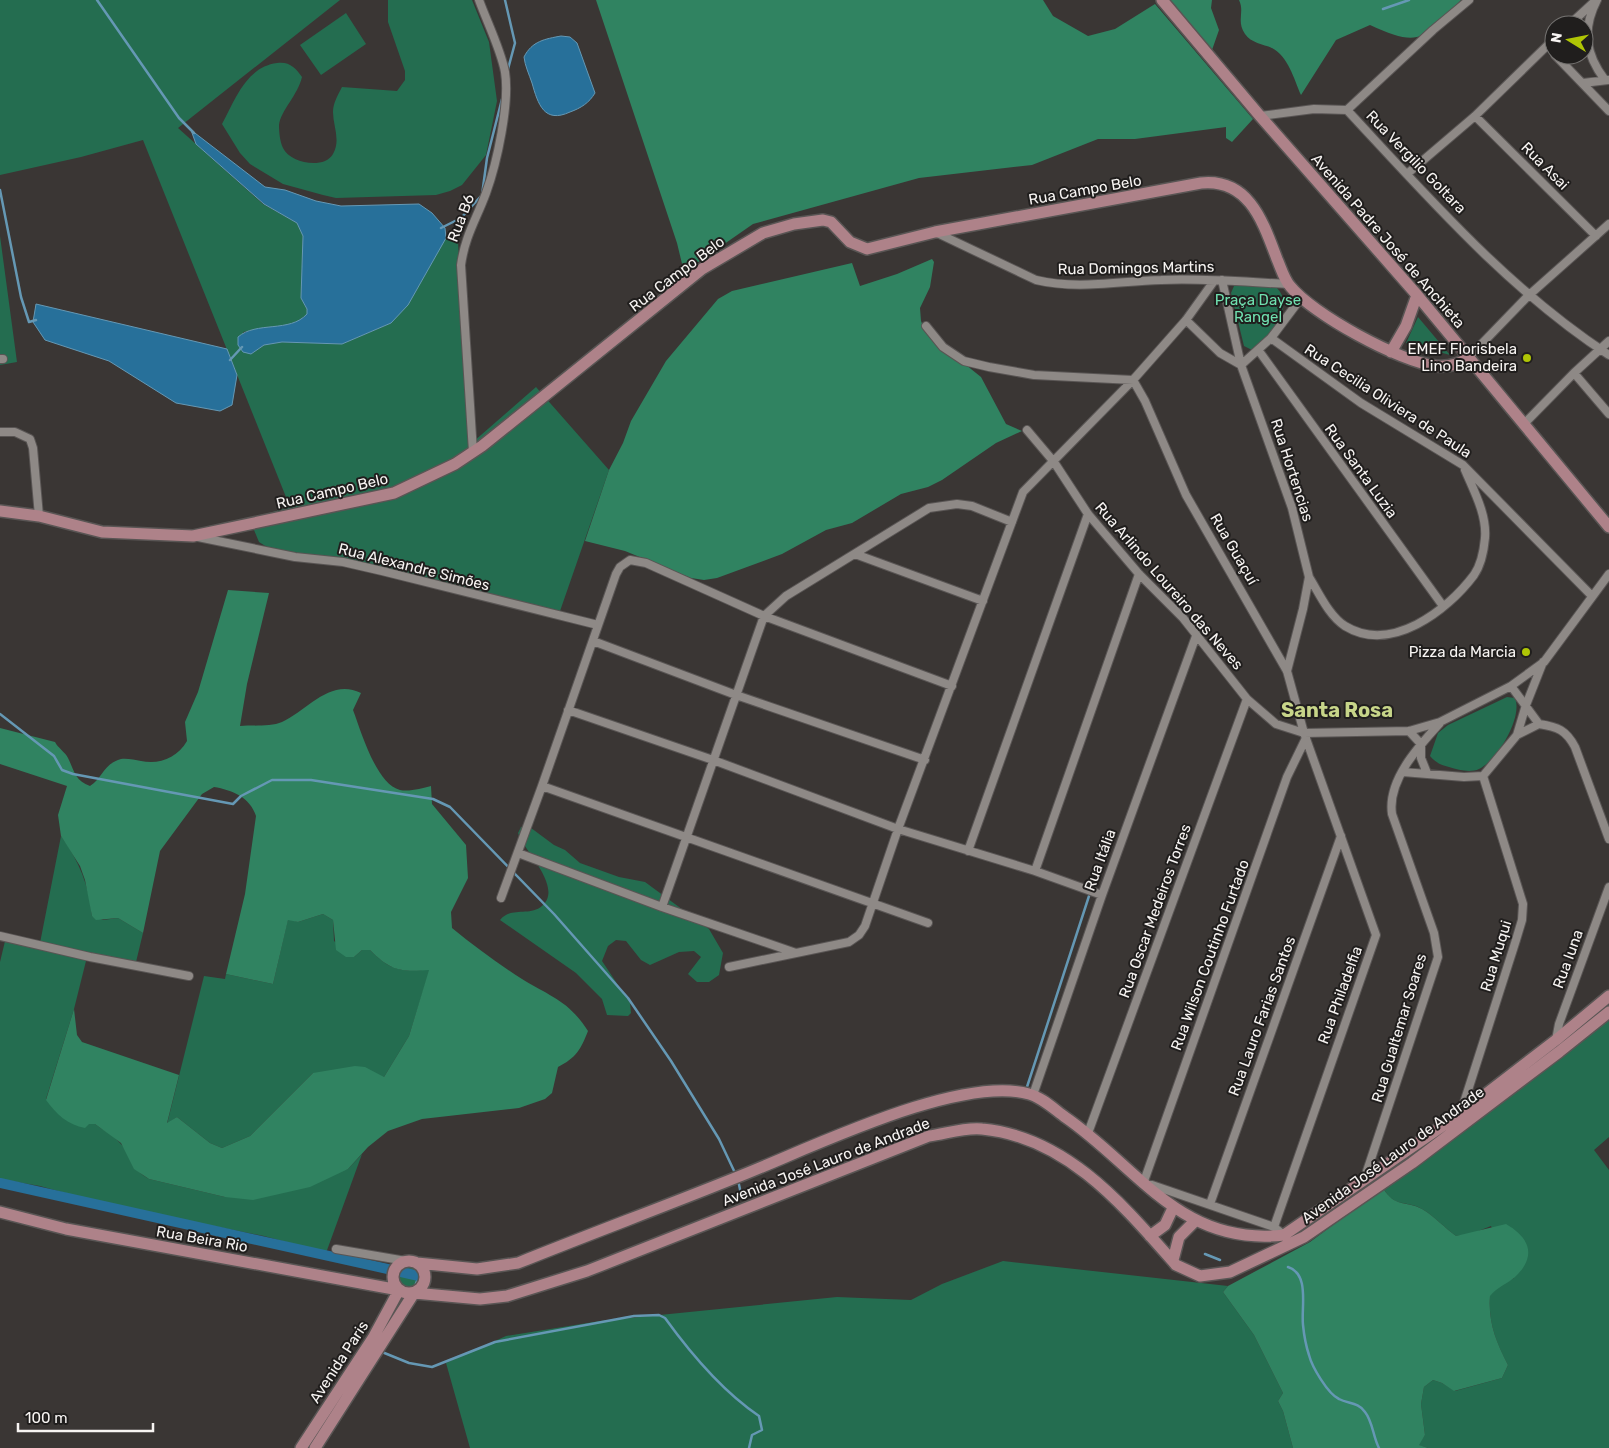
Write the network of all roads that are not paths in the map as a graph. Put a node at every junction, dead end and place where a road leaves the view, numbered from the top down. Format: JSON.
{"nodes":[{"id":1,"x":479,"y":0,"type":"edge"},
{"id":2,"x":1162,"y":0,"type":"edge"},
{"id":3,"x":1469,"y":0,"type":"edge"},
{"id":4,"x":1596,"y":0,"type":"edge"},
{"id":5,"x":1580,"y":15,"type":"edge"},
{"id":6,"x":1544,"y":48,"type":"edge"},
{"id":7,"x":1564,"y":65,"type":"edge"},
{"id":8,"x":1607,"y":80,"type":"edge"},
{"id":9,"x":1583,"y":83,"type":"junction"},
{"id":10,"x":1347,"y":110,"type":"junction"},
{"id":11,"x":1609,"y":111,"type":"edge"},
{"id":12,"x":1260,"y":116,"type":"junction"},
{"id":13,"x":1475,"y":116,"type":"junction"},
{"id":14,"x":1407,"y":174,"type":"junction"},
{"id":15,"x":1609,"y":224,"type":"edge"},
{"id":16,"x":935,"y":232,"type":"junction"},
{"id":17,"x":1596,"y":236,"type":"junction"},
{"id":18,"x":1218,"y":280,"type":"junction"},
{"id":19,"x":1288,"y":284,"type":"junction"},
{"id":20,"x":1417,"y":295,"type":"junction"},
{"id":21,"x":1528,"y":296,"type":"junction"},
{"id":22,"x":1301,"y":298,"type":"junction"},
{"id":23,"x":1186,"y":320,"type":"junction"},
{"id":24,"x":926,"y":326,"type":"dead end"},
{"id":25,"x":1271,"y":338,"type":"junction"},
{"id":26,"x":1609,"y":341,"type":"edge"},
{"id":27,"x":1600,"y":350,"type":"junction"},
{"id":28,"x":1259,"y":351,"type":"junction"},
{"id":29,"x":1391,"y":352,"type":"junction"},
{"id":30,"x":1609,"y":355,"type":"edge"},
{"id":31,"x":1468,"y":358,"type":"junction"},
{"id":32,"x":1241,"y":366,"type":"junction"},
{"id":33,"x":1574,"y":373,"type":"junction"},
{"id":34,"x":1133,"y":380,"type":"junction"},
{"id":35,"x":1609,"y":414,"type":"edge"},
{"id":36,"x":1523,"y":425,"type":"junction"},
{"id":37,"x":1027,"y":430,"type":"dead end"},
{"id":38,"x":0,"y":432,"type":"edge"},
{"id":39,"x":473,"y":452,"type":"junction"},
{"id":40,"x":1054,"y":462,"type":"junction"},
{"id":41,"x":1463,"y":465,"type":"junction"},
{"id":42,"x":0,"y":511,"type":"edge"},
{"id":43,"x":1088,"y":514,"type":"junction"},
{"id":44,"x":40,"y":516,"type":"junction"},
{"id":45,"x":1012,"y":522,"type":"junction"},
{"id":46,"x":1609,"y":527,"type":"edge"},
{"id":47,"x":193,"y":536,"type":"junction"},
{"id":48,"x":855,"y":554,"type":"junction"},
{"id":49,"x":1139,"y":574,"type":"junction"},
{"id":50,"x":1609,"y":574,"type":"edge"},
{"id":51,"x":1309,"y":577,"type":"junction"},
{"id":52,"x":1592,"y":596,"type":"junction"},
{"id":53,"x":983,"y":601,"type":"junction"},
{"id":54,"x":1443,"y":606,"type":"junction"},
{"id":55,"x":764,"y":616,"type":"junction"},
{"id":56,"x":598,"y":626,"type":"junction"},
{"id":57,"x":1196,"y":636,"type":"junction"},
{"id":58,"x":592,"y":641,"type":"junction"},
{"id":59,"x":1544,"y":662,"type":"junction"},
{"id":60,"x":1287,"y":671,"type":"junction"},
{"id":61,"x":952,"y":686,"type":"junction"},
{"id":62,"x":1511,"y":686,"type":"junction"},
{"id":63,"x":736,"y":695,"type":"junction"},
{"id":64,"x":1247,"y":699,"type":"junction"},
{"id":65,"x":1526,"y":706,"type":"junction"},
{"id":66,"x":568,"y":710,"type":"junction"},
{"id":67,"x":1440,"y":722,"type":"junction"},
{"id":68,"x":1540,"y":724,"type":"junction"},
{"id":69,"x":1409,"y":731,"type":"junction"},
{"id":70,"x":1517,"y":735,"type":"junction"},
{"id":71,"x":1305,"y":736,"type":"junction"},
{"id":72,"x":1421,"y":744,"type":"junction"},
{"id":73,"x":713,"y":760,"type":"junction"},
{"id":74,"x":925,"y":760,"type":"junction"},
{"id":75,"x":1403,"y":772,"type":"junction"},
{"id":76,"x":1427,"y":773,"type":"junction"},
{"id":77,"x":1483,"y":776,"type":"junction"},
{"id":78,"x":542,"y":786,"type":"junction"},
{"id":79,"x":898,"y":829,"type":"junction"},
{"id":80,"x":1341,"y":836,"type":"junction"},
{"id":81,"x":686,"y":838,"type":"junction"},
{"id":82,"x":1609,"y":839,"type":"edge"},
{"id":83,"x":968,"y":850,"type":"junction"},
{"id":84,"x":518,"y":853,"type":"junction"},
{"id":85,"x":1035,"y":871,"type":"junction"},
{"id":86,"x":1609,"y":887,"type":"edge"},
{"id":87,"x":1102,"y":895,"type":"junction"},
{"id":88,"x":501,"y":898,"type":"dead end"},
{"id":89,"x":873,"y":904,"type":"junction"},
{"id":90,"x":662,"y":907,"type":"junction"},
{"id":91,"x":928,"y":924,"type":"dead end"},
{"id":92,"x":0,"y":936,"type":"edge"},
{"id":93,"x":796,"y":953,"type":"junction"},
{"id":94,"x":730,"y":967,"type":"dead end"},
{"id":95,"x":189,"y":976,"type":"dead end"},
{"id":96,"x":1609,"y":996,"type":"edge"},
{"id":97,"x":1609,"y":1012,"type":"edge"},
{"id":98,"x":1556,"y":1040,"type":"junction"},
{"id":99,"x":1027,"y":1094,"type":"junction"},
{"id":100,"x":1460,"y":1114,"type":"junction"},
{"id":101,"x":1088,"y":1133,"type":"junction"},
{"id":102,"x":1364,"y":1182,"type":"junction"},
{"id":103,"x":1143,"y":1184,"type":"junction"},
{"id":104,"x":1210,"y":1204,"type":"junction"},
{"id":105,"x":1173,"y":1208,"type":"junction"},
{"id":106,"x":0,"y":1212,"type":"edge"},
{"id":107,"x":1195,"y":1221,"type":"junction"},
{"id":108,"x":1274,"y":1227,"type":"junction"},
{"id":109,"x":1284,"y":1235,"type":"junction"},
{"id":110,"x":1150,"y":1236,"type":"junction"},
{"id":111,"x":336,"y":1249,"type":"dead end"},
{"id":112,"x":1172,"y":1260,"type":"junction"},
{"id":113,"x":411,"y":1262,"type":"junction"},
{"id":114,"x":399,"y":1290,"type":"junction"},
{"id":115,"x":414,"y":1292,"type":"junction"},
{"id":116,"x":301,"y":1448,"type":"edge"},
{"id":117,"x":316,"y":1448,"type":"edge"}],
"edges":[{"from":1,"to":39,"type":"street","name":"Rua B6"},
{"from":2,"to":12,"type":"street","name":"Avenida Padre José de Anchieta"},
{"from":3,"to":10,"type":"street"},
{"from":4,"to":5,"type":"street"},
{"from":4,"to":8,"type":"street"},
{"from":6,"to":13,"type":"street"},
{"from":7,"to":9,"type":"street"},
{"from":8,"to":9,"type":"street"},
{"from":9,"to":11,"type":"street"},
{"from":10,"to":12,"type":"street","name":"Rua Vergilio Goltara"},
{"from":10,"to":14,"type":"street","name":"Rua Vergilio Goltara"},
{"from":12,"to":20,"type":"street","name":"Avenida Padre José de Anchieta"},
{"from":13,"to":14,"type":"street"},
{"from":13,"to":17,"type":"street","name":"Rua Asai"},
{"from":14,"to":21,"type":"street","name":"Rua Vergilio Goltara"},
{"from":15,"to":17,"type":"street"},
{"from":16,"to":18,"type":"street","name":"Rua Domingos Martins"},
{"from":16,"to":19,"type":"street","name":"Rua Campo Belo"},
{"from":16,"to":39,"type":"street","name":"Rua Campo Belo"},
{"from":17,"to":21,"type":"street"},
{"from":18,"to":19,"type":"street","name":"Rua Domingos Martins"},
{"from":18,"to":23,"type":"street"},
{"from":18,"to":32,"type":"street","name":"Rua Hortencias"},
{"from":19,"to":22,"type":"street","name":"Rua Campo Belo"},
{"from":20,"to":29,"type":"street"},
{"from":20,"to":31,"type":"street","name":"Avenida Padre José de Anchieta"},
{"from":21,"to":27,"type":"street","name":"Rua Vergilio Goltara"},
{"from":21,"to":31,"type":"street"},
{"from":22,"to":25,"type":"street"},
{"from":22,"to":29,"type":"street","name":"Rua Campo Belo"},
{"from":23,"to":32,"type":"street"},
{"from":23,"to":34,"type":"street"},
{"from":24,"to":34,"type":"street"},
{"from":25,"to":28,"type":"street"},
{"from":25,"to":41,"type":"street","name":"Rua Cecilia Oliviera de Paula"},
{"from":26,"to":27,"type":"street"},
{"from":27,"to":30,"type":"street","name":"Rua Vergilio Goltara"},
{"from":27,"to":33,"type":"street"},
{"from":28,"to":32,"type":"street"},
{"from":28,"to":54,"type":"street","name":"Rua Santa Luzia"},
{"from":29,"to":31,"type":"street","name":"Rua Campo Belo"},
{"from":31,"to":36,"type":"street","name":"Avenida Padre José de Anchieta"},
{"from":32,"to":51,"type":"street","name":"Rua Hortencias"},
{"from":33,"to":35,"type":"street"},
{"from":33,"to":36,"type":"street"},
{"from":34,"to":40,"type":"street"},
{"from":34,"to":60,"type":"street","name":"Rua Guaçuí"},
{"from":36,"to":46,"type":"street","name":"Avenida Padre José de Anchieta"},
{"from":37,"to":40,"type":"street","name":"Rua Arlindo Loureiro das Neves"},
{"from":38,"to":44,"type":"street"},
{"from":39,"to":47,"type":"street","name":"Rua Campo Belo"},
{"from":40,"to":43,"type":"street","name":"Rua Arlindo Loureiro das Neves"},
{"from":40,"to":45,"type":"street"},
{"from":41,"to":52,"type":"street","name":"Rua Cecilia Oliviera de Paula"},
{"from":41,"to":54,"type":"street"},
{"from":42,"to":44,"type":"street","name":"Rua Campo Belo"},
{"from":43,"to":49,"type":"street","name":"Rua Arlindo Loureiro das Neves"},
{"from":43,"to":83,"type":"street"},
{"from":44,"to":47,"type":"street","name":"Rua Campo Belo"},
{"from":45,"to":48,"type":"street"},
{"from":45,"to":53,"type":"street"},
{"from":47,"to":56,"type":"street","name":"Rua Alexandre Simões"},
{"from":48,"to":53,"type":"street"},
{"from":48,"to":55,"type":"street"},
{"from":49,"to":57,"type":"street","name":"Rua Arlindo Loureiro das Neves"},
{"from":49,"to":85,"type":"street"},
{"from":50,"to":52,"type":"street","name":"Rua Arlindo Loureiro das Neves"},
{"from":51,"to":54,"type":"street"},
{"from":51,"to":60,"type":"street","name":"Rua Hortencias"},
{"from":52,"to":59,"type":"street","name":"Rua Arlindo Loureiro das Neves"},
{"from":53,"to":61,"type":"street"},
{"from":55,"to":56,"type":"street"},
{"from":55,"to":61,"type":"street"},
{"from":55,"to":63,"type":"street"},
{"from":56,"to":58,"type":"street"},
{"from":57,"to":64,"type":"street","name":"Rua Arlindo Loureiro das Neves"},
{"from":57,"to":87,"type":"street","name":"Rua Itália"},
{"from":58,"to":63,"type":"street"},
{"from":58,"to":66,"type":"street"},
{"from":59,"to":62,"type":"street","name":"Rua Arlindo Loureiro das Neves"},
{"from":59,"to":65,"type":"street"},
{"from":60,"to":71,"type":"street","name":"Rua Guaçuí"},
{"from":61,"to":74,"type":"street"},
{"from":62,"to":65,"type":"street"},
{"from":62,"to":67,"type":"street","name":"Rua Arlindo Loureiro das Neves"},
{"from":63,"to":73,"type":"street"},
{"from":63,"to":74,"type":"street"},
{"from":64,"to":71,"type":"street","name":"Rua Arlindo Loureiro das Neves"},
{"from":64,"to":101,"type":"street","name":"Rua Oscar Medeiros Torres"},
{"from":65,"to":68,"type":"street"},
{"from":65,"to":70,"type":"street"},
{"from":66,"to":73,"type":"street"},
{"from":66,"to":78,"type":"street"},
{"from":67,"to":69,"type":"street","name":"Rua Arlindo Loureiro das Neves"},
{"from":67,"to":72,"type":"street","name":"Rua Gualtemar Soares"},
{"from":68,"to":70,"type":"street"},
{"from":68,"to":82,"type":"street"},
{"from":69,"to":71,"type":"street","name":"Rua Arlindo Loureiro das Neves"},
{"from":69,"to":72,"type":"street"},
{"from":70,"to":77,"type":"street"},
{"from":71,"to":80,"type":"street","name":"Rua Philadelfia"},
{"from":71,"to":103,"type":"street","name":"Rua Wilson Coutinho Furtado"},
{"from":72,"to":75,"type":"street","name":"Rua Gualtemar Soares"},
{"from":72,"to":76,"type":"street"},
{"from":73,"to":79,"type":"street"},
{"from":73,"to":81,"type":"street"},
{"from":74,"to":79,"type":"street"},
{"from":75,"to":76,"type":"street"},
{"from":75,"to":102,"type":"street","name":"Rua Gualtemar Soares"},
{"from":76,"to":77,"type":"street"},
{"from":77,"to":100,"type":"street","name":"Rua Muqui"},
{"from":78,"to":81,"type":"street"},
{"from":78,"to":84,"type":"street"},
{"from":79,"to":83,"type":"street"},
{"from":79,"to":89,"type":"street"},
{"from":80,"to":104,"type":"street","name":"Rua Lauro Farias Santos"},
{"from":80,"to":108,"type":"street","name":"Rua Philadelfia"},
{"from":81,"to":89,"type":"street"},
{"from":81,"to":90,"type":"street"},
{"from":83,"to":85,"type":"street"},
{"from":84,"to":88,"type":"street"},
{"from":84,"to":90,"type":"street"},
{"from":85,"to":87,"type":"street"},
{"from":86,"to":98,"type":"street","name":"Rua Iuna"},
{"from":87,"to":99,"type":"street","name":"Rua Itália"},
{"from":89,"to":91,"type":"street"},
{"from":89,"to":93,"type":"street"},
{"from":90,"to":93,"type":"street"},
{"from":92,"to":95,"type":"street"},
{"from":93,"to":94,"type":"street"},
{"from":96,"to":98,"type":"street","name":"Avenida José Lauro de Andrade"},
{"from":97,"to":112,"type":"street","name":"Avenida José Lauro de Andrade"},
{"from":98,"to":100,"type":"street","name":"Avenida José Lauro de Andrade"},
{"from":99,"to":101,"type":"street"},
{"from":99,"to":113,"type":"street","name":"Avenida José Lauro de Andrade"},
{"from":100,"to":102,"type":"street","name":"Avenida José Lauro de Andrade"},
{"from":101,"to":103,"type":"street"},
{"from":102,"to":109,"type":"street","name":"Avenida José Lauro de Andrade"},
{"from":103,"to":104,"type":"street"},
{"from":103,"to":105,"type":"street"},
{"from":104,"to":108,"type":"street"},
{"from":105,"to":107,"type":"street"},
{"from":105,"to":110,"type":"street"},
{"from":106,"to":114,"type":"street","name":"Rua Beira Rio"},
{"from":107,"to":109,"type":"street"},
{"from":107,"to":112,"type":"street"},
{"from":108,"to":109,"type":"street"},
{"from":110,"to":112,"type":"street","name":"Avenida José Lauro de Andrade"},
{"from":110,"to":115,"type":"street","name":"Avenida José Lauro de Andrade"},
{"from":111,"to":113,"type":"street"},
{"from":113,"to":114,"type":"street"},
{"from":113,"to":115,"type":"street"},
{"from":114,"to":115,"type":"street"},
{"from":114,"to":116,"type":"street","name":"Avenida Paris"},
{"from":115,"to":117,"type":"street","name":"Avenida Paris"}]}
